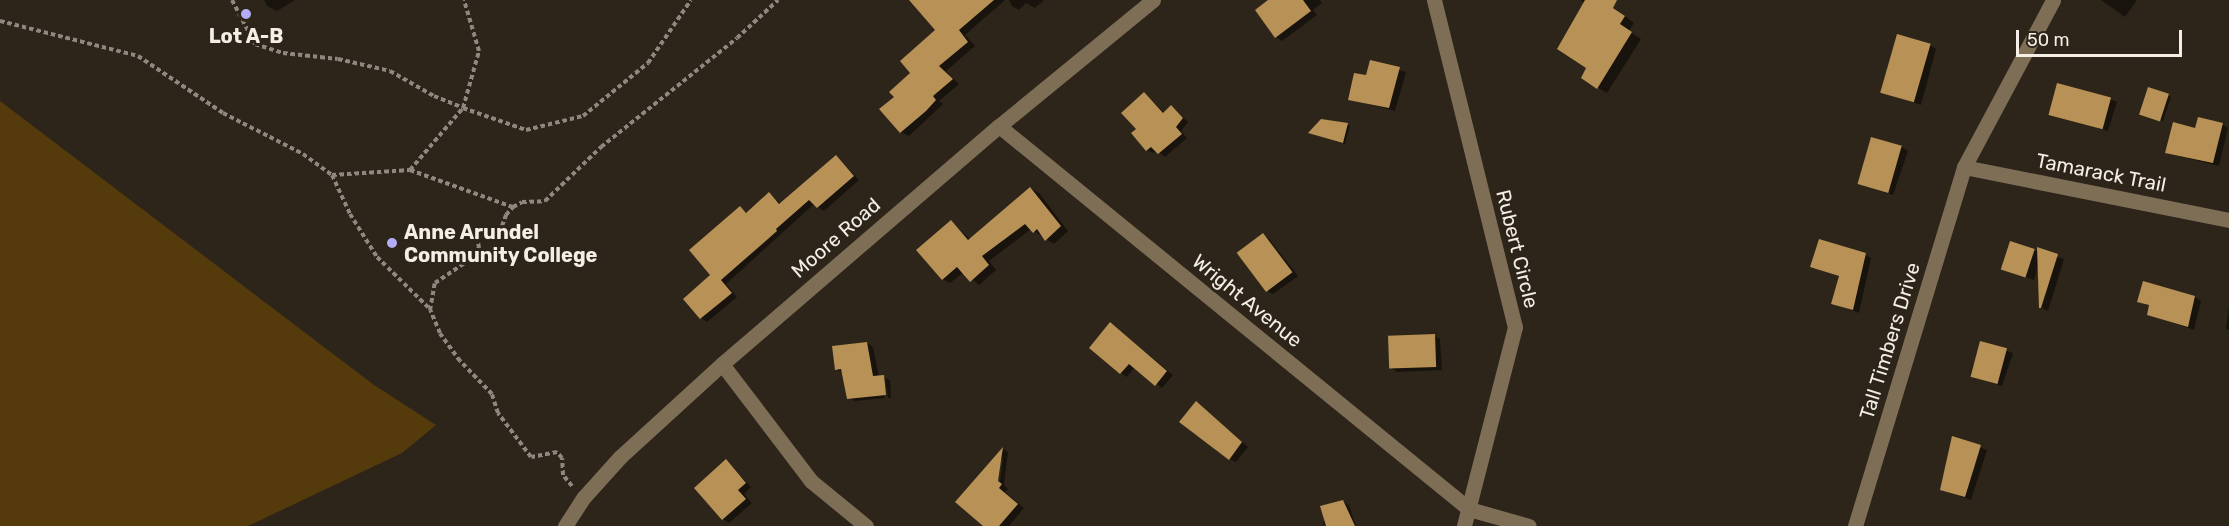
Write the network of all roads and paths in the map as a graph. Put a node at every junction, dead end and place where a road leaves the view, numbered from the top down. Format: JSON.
{"nodes":[{"id":1,"x":232,"y":0,"type":"edge"},
{"id":2,"x":464,"y":0,"type":"edge"},
{"id":3,"x":691,"y":0,"type":"edge"},
{"id":4,"x":778,"y":0,"type":"edge"},
{"id":5,"x":1152,"y":0,"type":"edge"},
{"id":6,"x":1434,"y":0,"type":"edge"},
{"id":7,"x":2053,"y":0,"type":"edge"},
{"id":8,"x":0,"y":21,"type":"edge"},
{"id":9,"x":463,"y":108,"type":"junction"},
{"id":10,"x":999,"y":126,"type":"junction"},
{"id":11,"x":1964,"y":167,"type":"junction"},
{"id":12,"x":410,"y":170,"type":"junction"},
{"id":13,"x":332,"y":175,"type":"junction"},
{"id":14,"x":513,"y":207,"type":"junction"},
{"id":15,"x":2229,"y":220,"type":"edge"},
{"id":16,"x":430,"y":310,"type":"junction"},
{"id":17,"x":722,"y":364,"type":"junction"},
{"id":18,"x":584,"y":496,"type":"junction"},
{"id":19,"x":1469,"y":508,"type":"junction"},
{"id":20,"x":565,"y":526,"type":"edge"},
{"id":21,"x":866,"y":526,"type":"edge"},
{"id":22,"x":1464,"y":526,"type":"edge"},
{"id":23,"x":1529,"y":526,"type":"edge"},
{"id":24,"x":1855,"y":526,"type":"edge"}],
"edges":[{"from":1,"to":9,"type":"path"},
{"from":2,"to":9,"type":"path"},
{"from":3,"to":9,"type":"path"},
{"from":4,"to":14,"type":"path"},
{"from":5,"to":10,"type":"street","name":"Moore Road"},
{"from":6,"to":19,"type":"street","name":"Rubert Circle"},
{"from":7,"to":11,"type":"street","name":"Tall Timbers Drive"},
{"from":8,"to":13,"type":"path"},
{"from":9,"to":12,"type":"path"},
{"from":10,"to":17,"type":"street","name":"Moore Road"},
{"from":10,"to":19,"type":"street","name":"Wright Avenue"},
{"from":11,"to":15,"type":"street","name":"Tamarack Trail"},
{"from":11,"to":24,"type":"street","name":"Tall Timbers Drive"},
{"from":12,"to":13,"type":"path"},
{"from":12,"to":14,"type":"path"},
{"from":13,"to":16,"type":"path"},
{"from":14,"to":16,"type":"path"},
{"from":16,"to":18,"type":"path"},
{"from":17,"to":18,"type":"street","name":"Moore Road"},
{"from":17,"to":21,"type":"street"},
{"from":18,"to":20,"type":"street","name":"Moore Road"},
{"from":19,"to":22,"type":"street","name":"Rubert Circle"},
{"from":19,"to":23,"type":"street"}]}
